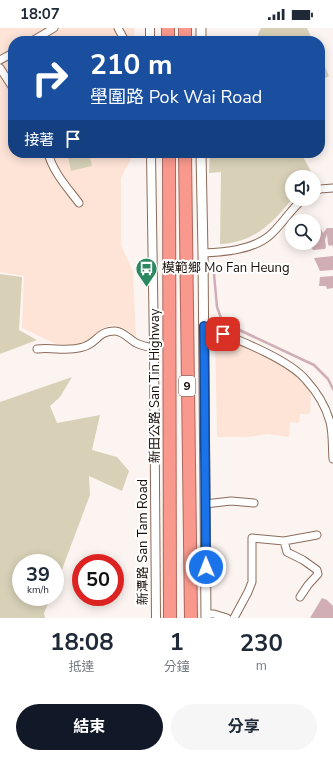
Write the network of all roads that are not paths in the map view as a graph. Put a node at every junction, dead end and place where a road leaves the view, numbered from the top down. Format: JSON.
{"nodes":[{"id":1,"x":54,"y":28,"type":"edge"},
{"id":2,"x":44,"y":31,"type":"edge"},
{"id":3,"x":0,"y":68,"type":"edge"},
{"id":4,"x":8,"y":80,"type":"edge"},
{"id":5,"x":50,"y":158,"type":"edge"},
{"id":6,"x":151,"y":158,"type":"edge"},
{"id":7,"x":168,"y":158,"type":"edge"},
{"id":8,"x":185,"y":158,"type":"edge"},
{"id":9,"x":201,"y":158,"type":"edge"},
{"id":10,"x":333,"y":188,"type":"edge"},
{"id":11,"x":321,"y":189,"type":"edge"},
{"id":12,"x":80,"y":203,"type":"dead end"},
{"id":13,"x":295,"y":206,"type":"edge"},
{"id":14,"x":204,"y":253,"type":"junction"},
{"id":15,"x":204,"y":326,"type":"junction"},
{"id":16,"x":154,"y":348,"type":"junction"},
{"id":17,"x":37,"y":349,"type":"dead end"},
{"id":18,"x":333,"y":459,"type":"edge"},
{"id":19,"x":254,"y":503,"type":"dead end"},
{"id":20,"x":205,"y":504,"type":"junction"},
{"id":21,"x":317,"y":535,"type":"dead end"},
{"id":22,"x":284,"y":541,"type":"junction"},
{"id":23,"x":300,"y":597,"type":"dead end"},
{"id":24,"x":206,"y":616,"type":"edge"},
{"id":25,"x":156,"y":618,"type":"edge"},
{"id":26,"x":170,"y":618,"type":"edge"},
{"id":27,"x":190,"y":618,"type":"edge"},
{"id":28,"x":227,"y":618,"type":"edge"},
{"id":29,"x":234,"y":618,"type":"edge"}],
"edges":[{"from":1,"to":2,"type":"street"},
{"from":3,"to":4,"type":"street"},
{"from":5,"to":12,"type":"street"},
{"from":6,"to":16,"type":"street","name":"新潭路 San Tam Road"},
{"from":7,"to":26,"type":"highway","name":"新田公路 San Tin Highway","number":"9"},
{"from":8,"to":27,"type":"highway","number":"9"},
{"from":9,"to":14,"type":"main road"},
{"from":10,"to":11,"type":"street"},
{"from":13,"to":14,"type":"street"},
{"from":14,"to":15,"type":"main road"},
{"from":15,"to":18,"type":"street"},
{"from":15,"to":20,"type":"main road"},
{"from":16,"to":17,"type":"street"},
{"from":16,"to":25,"type":"street","name":"新潭路 San Tam Road"},
{"from":19,"to":20,"type":"street"},
{"from":20,"to":24,"type":"main road"},
{"from":21,"to":22,"type":"street"},
{"from":22,"to":23,"type":"street"},
{"from":22,"to":29,"type":"street"},
{"from":24,"to":28,"type":"street"}]}
